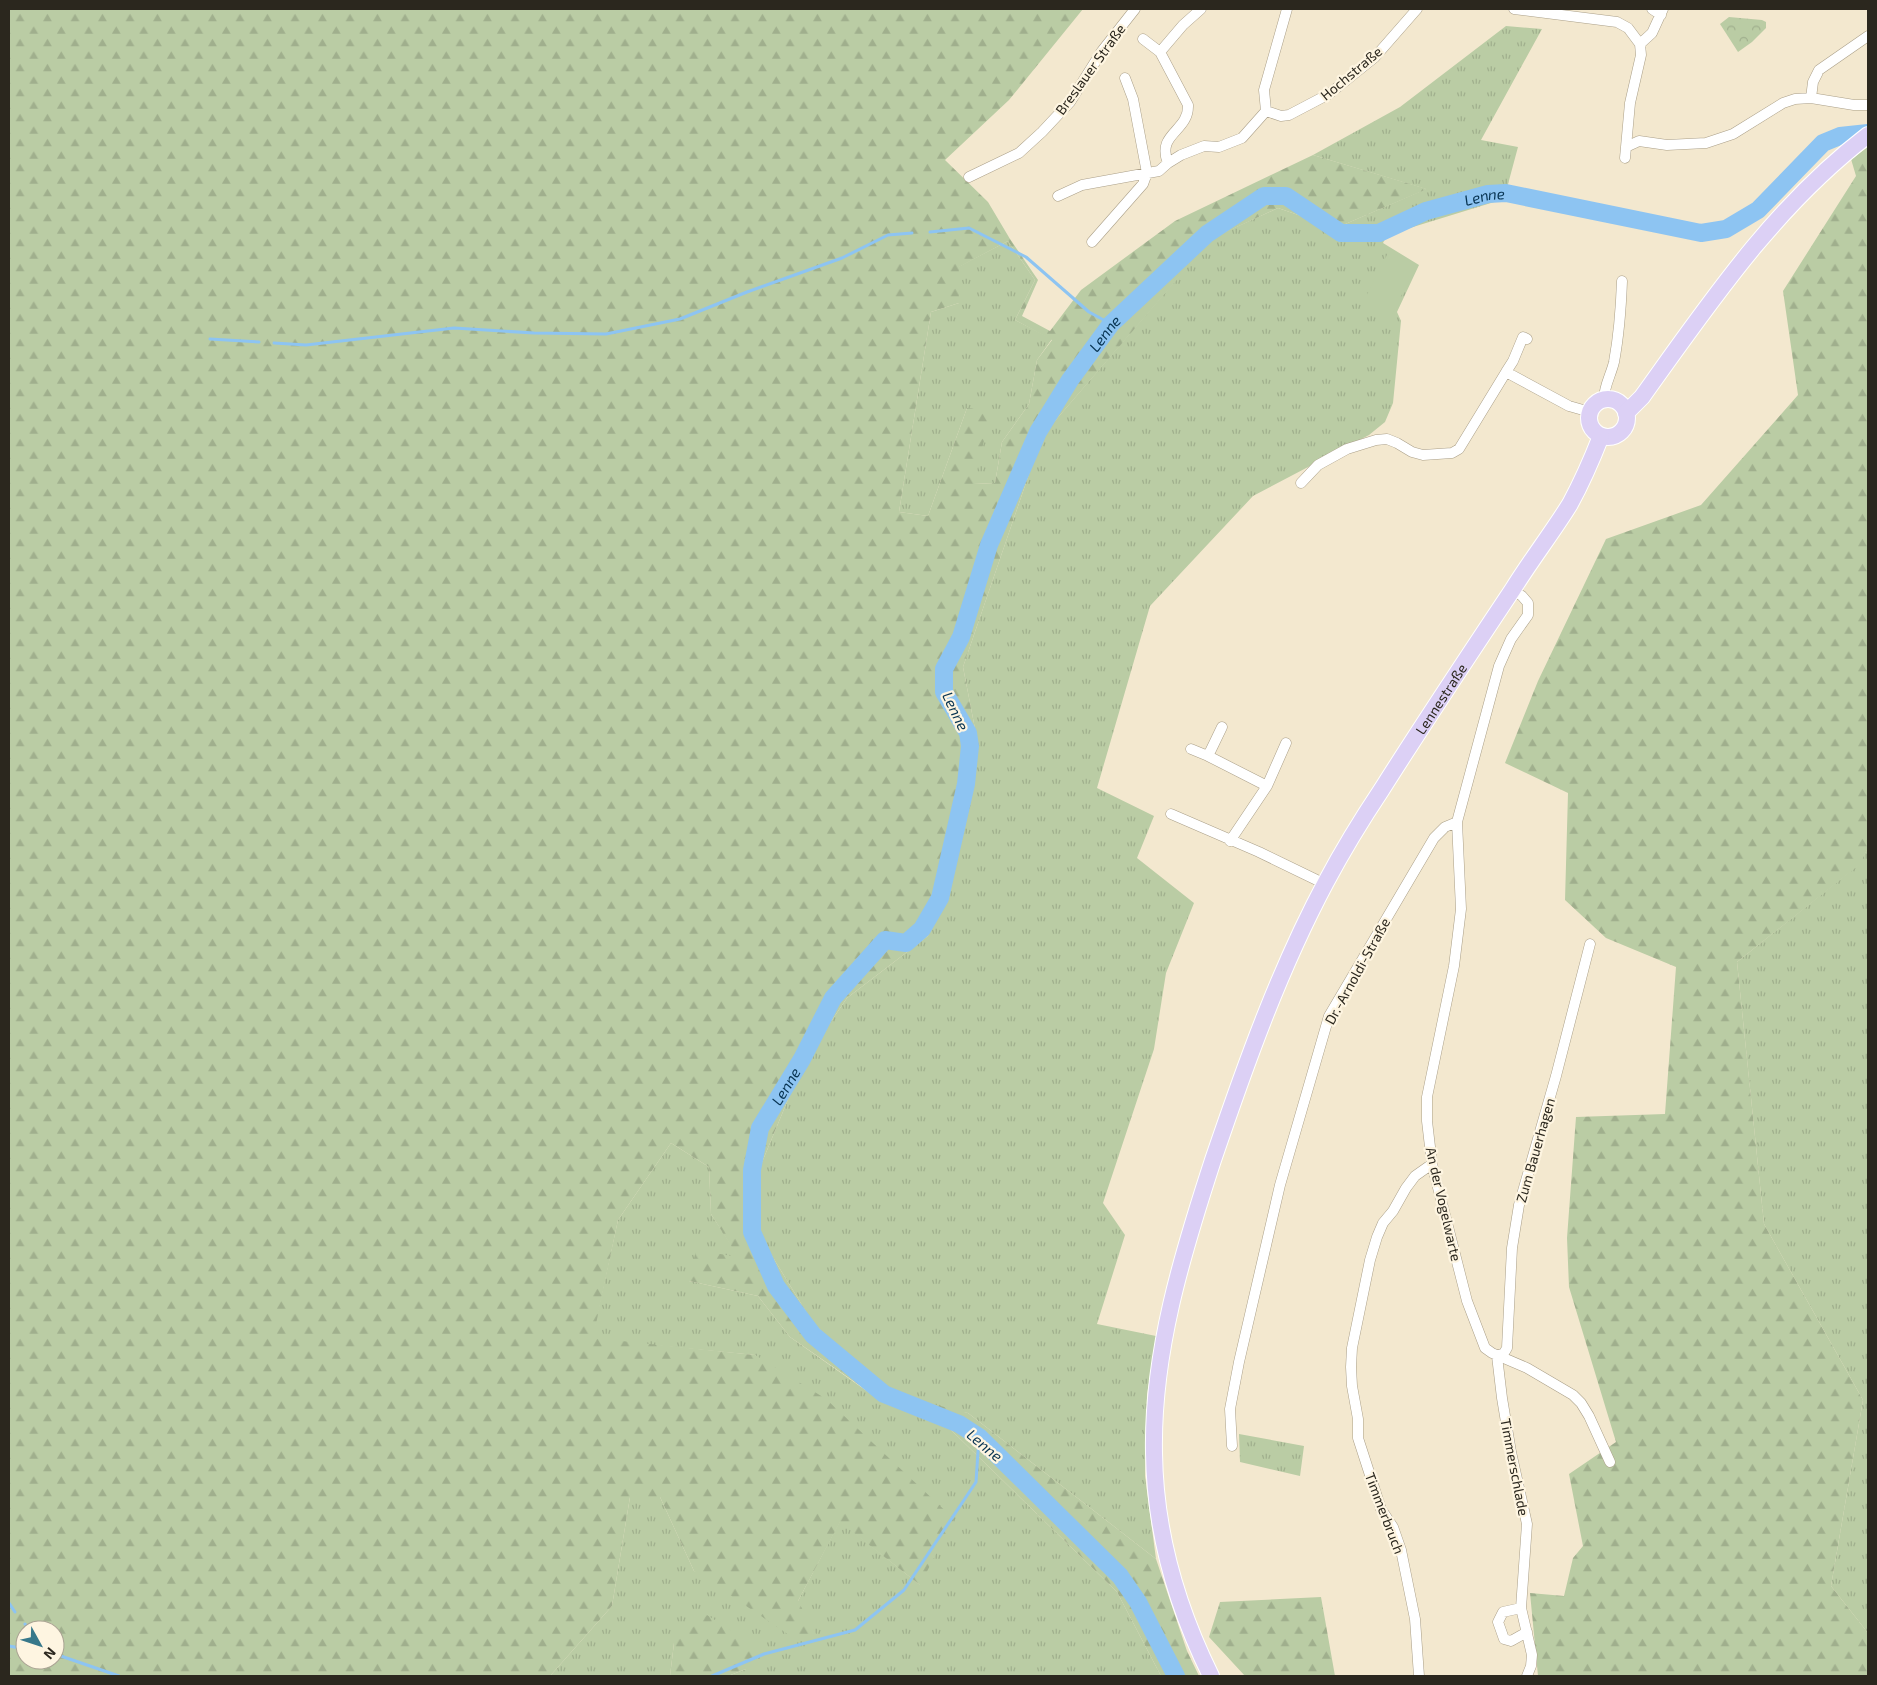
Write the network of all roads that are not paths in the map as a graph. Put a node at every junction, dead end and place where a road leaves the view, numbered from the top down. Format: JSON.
{"nodes":[{"id":1,"x":1135,"y":9,"type":"edge"},
{"id":2,"x":1201,"y":9,"type":"edge"},
{"id":3,"x":1287,"y":9,"type":"edge"},
{"id":4,"x":1417,"y":9,"type":"edge"},
{"id":5,"x":1514,"y":9,"type":"edge"},
{"id":6,"x":1652,"y":9,"type":"edge"},
{"id":7,"x":1662,"y":12,"type":"edge"},
{"id":8,"x":1868,"y":36,"type":"edge"},
{"id":9,"x":1143,"y":39,"type":"dead end"},
{"id":10,"x":1640,"y":44,"type":"junction"},
{"id":11,"x":1160,"y":52,"type":"junction"},
{"id":12,"x":1125,"y":78,"type":"dead end"},
{"id":13,"x":1811,"y":98,"type":"junction"},
{"id":14,"x":1868,"y":105,"type":"edge"},
{"id":15,"x":1266,"y":111,"type":"junction"},
{"id":16,"x":1868,"y":135,"type":"edge"},
{"id":17,"x":1626,"y":147,"type":"junction"},
{"id":18,"x":1624,"y":158,"type":"dead end"},
{"id":19,"x":1168,"y":163,"type":"junction"},
{"id":20,"x":1148,"y":173,"type":"junction"},
{"id":21,"x":969,"y":177,"type":"dead end"},
{"id":22,"x":1058,"y":196,"type":"dead end"},
{"id":23,"x":1092,"y":242,"type":"dead end"},
{"id":24,"x":1622,"y":281,"type":"dead end"},
{"id":25,"x":1527,"y":339,"type":"dead end"},
{"id":26,"x":1506,"y":372,"type":"junction"},
{"id":27,"x":1604,"y":399,"type":"junction"},
{"id":28,"x":1590,"y":412,"type":"junction"},
{"id":29,"x":1626,"y":413,"type":"junction"},
{"id":30,"x":1602,"y":436,"type":"junction"},
{"id":31,"x":1301,"y":483,"type":"dead end"},
{"id":32,"x":1512,"y":590,"type":"junction"},
{"id":33,"x":1222,"y":726,"type":"dead end"},
{"id":34,"x":1286,"y":743,"type":"dead end"},
{"id":35,"x":1191,"y":749,"type":"dead end"},
{"id":36,"x":1208,"y":756,"type":"junction"},
{"id":37,"x":1267,"y":786,"type":"junction"},
{"id":38,"x":1171,"y":814,"type":"dead end"},
{"id":39,"x":1457,"y":822,"type":"junction"},
{"id":40,"x":1230,"y":841,"type":"junction"},
{"id":41,"x":1325,"y":884,"type":"junction"},
{"id":42,"x":1590,"y":944,"type":"dead end"},
{"id":43,"x":1432,"y":1164,"type":"junction"},
{"id":44,"x":1497,"y":1356,"type":"junction"},
{"id":45,"x":1232,"y":1446,"type":"dead end"},
{"id":46,"x":1610,"y":1462,"type":"dead end"},
{"id":47,"x":1522,"y":1608,"type":"junction"},
{"id":48,"x":1527,"y":1632,"type":"junction"},
{"id":49,"x":1211,"y":1676,"type":"edge"},
{"id":50,"x":1420,"y":1676,"type":"edge"},
{"id":51,"x":1527,"y":1676,"type":"edge"}],
"edges":[{"from":1,"to":21,"type":"street","name":"Breslauer Straße"},
{"from":2,"to":11,"type":"street"},
{"from":3,"to":15,"type":"street"},
{"from":4,"to":15,"type":"street","name":"Hochstraße"},
{"from":5,"to":10,"type":"street"},
{"from":6,"to":7,"type":"street"},
{"from":7,"to":10,"type":"street"},
{"from":8,"to":13,"type":"street"},
{"from":9,"to":11,"type":"street"},
{"from":10,"to":17,"type":"street"},
{"from":11,"to":19,"type":"street"},
{"from":12,"to":20,"type":"street"},
{"from":13,"to":14,"type":"street"},
{"from":13,"to":17,"type":"street"},
{"from":15,"to":19,"type":"street"},
{"from":16,"to":29,"type":"main road"},
{"from":17,"to":18,"type":"street"},
{"from":19,"to":20,"type":"street"},
{"from":20,"to":22,"type":"street"},
{"from":20,"to":23,"type":"street"},
{"from":24,"to":27,"type":"street"},
{"from":25,"to":26,"type":"street"},
{"from":26,"to":28,"type":"street"},
{"from":26,"to":31,"type":"street"},
{"from":27,"to":28,"type":"main road"},
{"from":27,"to":29,"type":"main road"},
{"from":28,"to":30,"type":"main road"},
{"from":29,"to":30,"type":"main road"},
{"from":30,"to":32,"type":"main road","name":"Lennestraße"},
{"from":32,"to":39,"type":"street"},
{"from":32,"to":41,"type":"main road","name":"Lennestraße"},
{"from":33,"to":36,"type":"street"},
{"from":34,"to":37,"type":"street"},
{"from":35,"to":36,"type":"street"},
{"from":36,"to":37,"type":"street"},
{"from":37,"to":40,"type":"street"},
{"from":38,"to":40,"type":"street"},
{"from":39,"to":43,"type":"street","name":"An der Vogelwarte"},
{"from":39,"to":45,"type":"street","name":"Dr.-Arnoldi-Straße"},
{"from":40,"to":41,"type":"street"},
{"from":41,"to":49,"type":"main road","name":"Lennestraße"},
{"from":42,"to":44,"type":"street","name":"Zum Bauerhagen"},
{"from":43,"to":44,"type":"street","name":"An der Vogelwarte"},
{"from":43,"to":50,"type":"street","name":"Timmerbruch"},
{"from":44,"to":46,"type":"street","name":"An der Vogelwarte"},
{"from":44,"to":47,"type":"street","name":"Timmerschlade"},
{"from":47,"to":48,"type":"street","name":"Timmerschlade"},
{"from":47,"to":48,"type":"street"},
{"from":48,"to":51,"type":"street","name":"Timmerschlade"}]}
